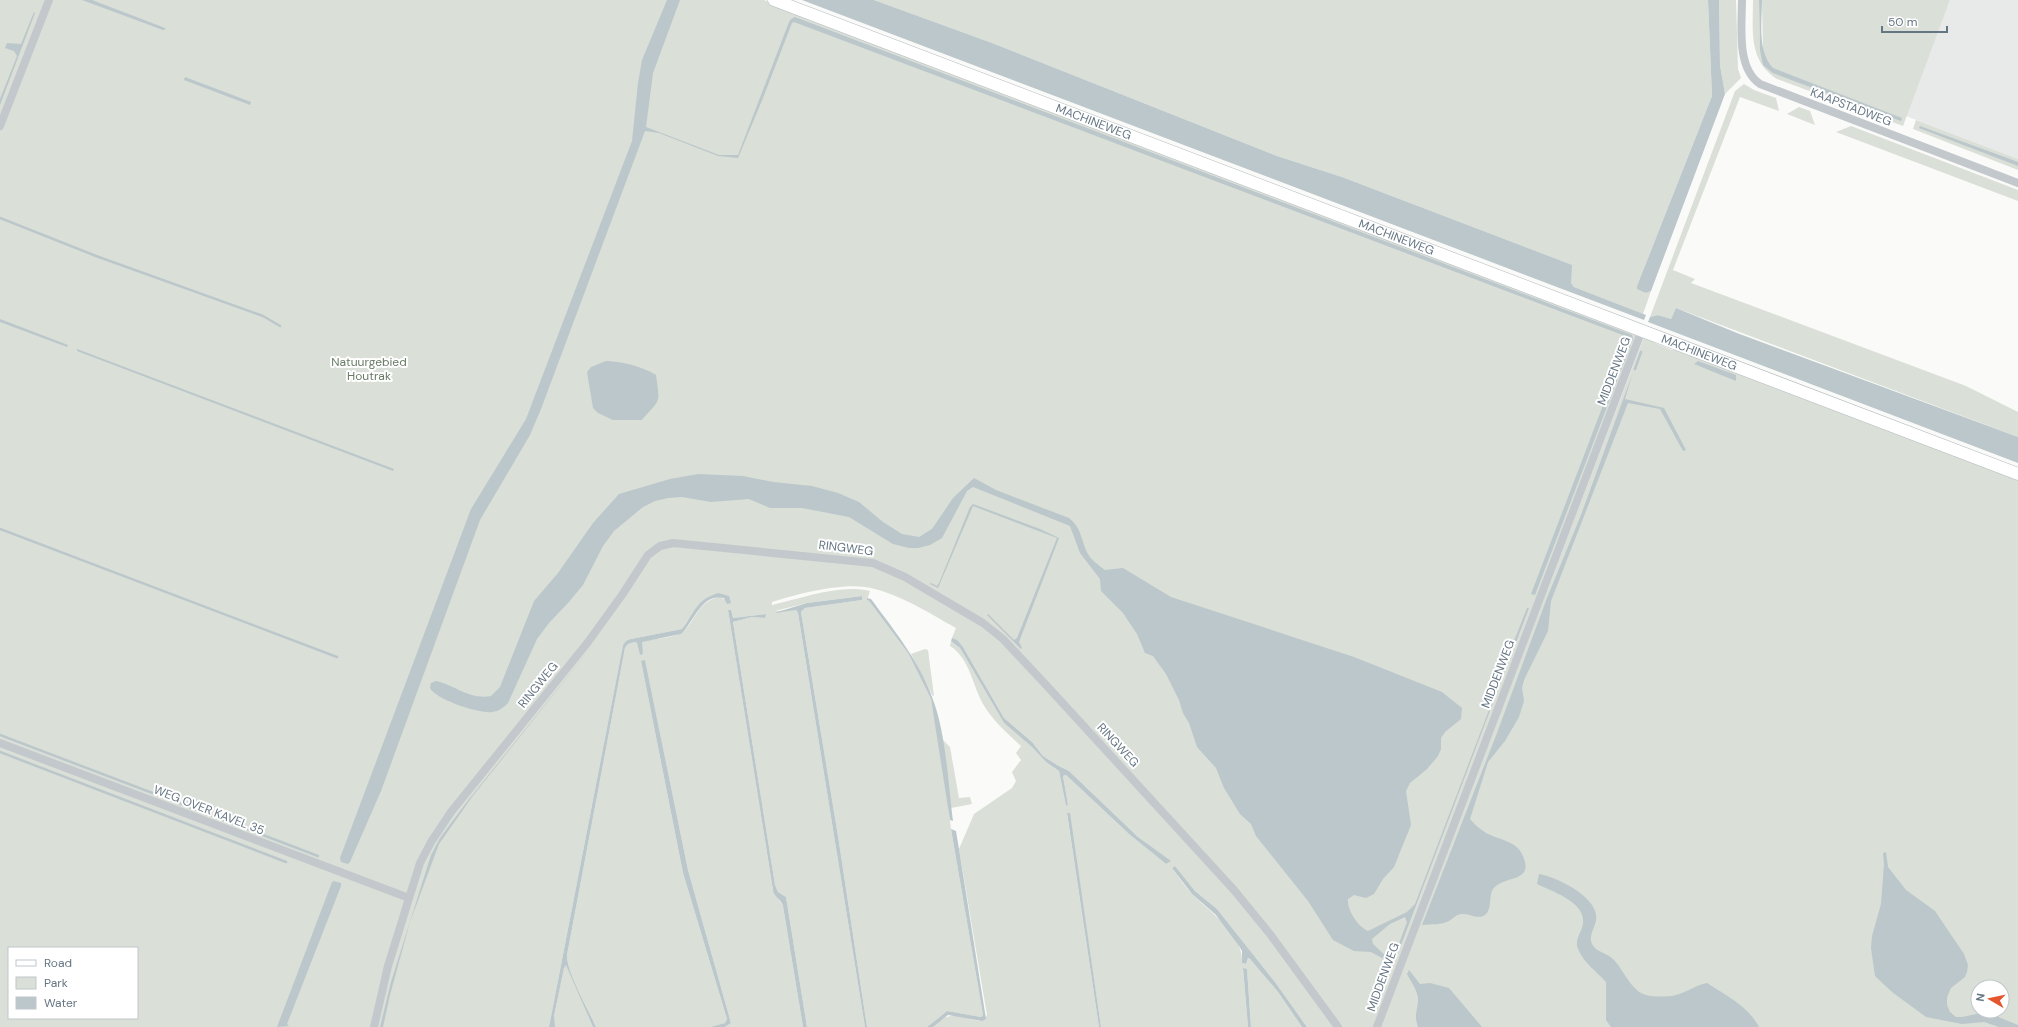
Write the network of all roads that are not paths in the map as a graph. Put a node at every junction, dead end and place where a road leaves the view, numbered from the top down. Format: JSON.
{"nodes":[{"id":1,"x":48,"y":0,"type":"edge"},
{"id":2,"x":774,"y":0,"type":"edge"},
{"id":3,"x":1742,"y":0,"type":"edge"},
{"id":4,"x":0,"y":126,"type":"edge"},
{"id":5,"x":2018,"y":183,"type":"edge"},
{"id":6,"x":1642,"y":330,"type":"junction"},
{"id":7,"x":2018,"y":474,"type":"edge"},
{"id":8,"x":0,"y":743,"type":"edge"},
{"id":9,"x":409,"y":898,"type":"junction"},
{"id":10,"x":374,"y":1027,"type":"edge"},
{"id":11,"x":1338,"y":1027,"type":"edge"},
{"id":12,"x":1377,"y":1027,"type":"edge"}],
"edges":[{"from":1,"to":4,"type":"street"},
{"from":2,"to":6,"type":"street","name":"MACHINEWEG"},
{"from":3,"to":5,"type":"street","name":"KAAPSTADWEG"},
{"from":6,"to":7,"type":"street","name":"MACHINEWEG"},
{"from":6,"to":12,"type":"street","name":"MIDDENWEG"},
{"from":8,"to":9,"type":"street","name":"WEG OVER KAVEL 35"},
{"from":9,"to":10,"type":"street","name":"RINGWEG"},
{"from":9,"to":11,"type":"street","name":"RINGWEG"}]}
